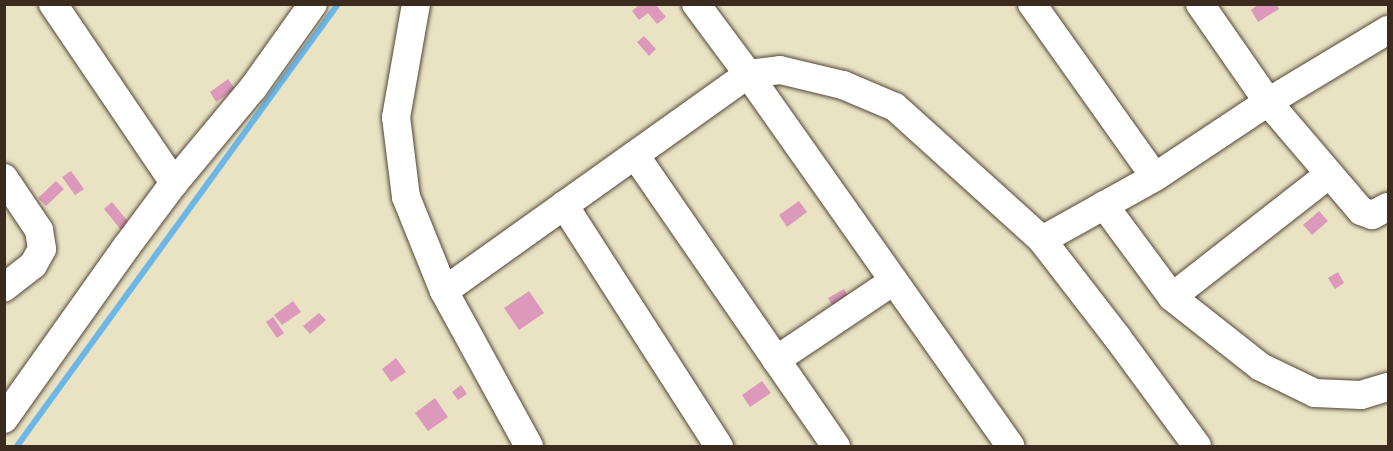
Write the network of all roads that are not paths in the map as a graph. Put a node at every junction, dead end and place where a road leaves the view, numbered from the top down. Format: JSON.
{"nodes":[{"id":1,"x":53,"y":4,"type":"edge"},
{"id":2,"x":313,"y":4,"type":"edge"},
{"id":3,"x":416,"y":4,"type":"edge"},
{"id":4,"x":696,"y":4,"type":"edge"},
{"id":5,"x":1032,"y":4,"type":"edge"},
{"id":6,"x":1200,"y":4,"type":"edge"},
{"id":7,"x":1389,"y":30,"type":"edge"},
{"id":8,"x":748,"y":74,"type":"junction"},
{"id":9,"x":1268,"y":102,"type":"junction"},
{"id":10,"x":635,"y":155,"type":"junction"},
{"id":11,"x":1328,"y":175,"type":"junction"},
{"id":12,"x":1155,"y":177,"type":"junction"},
{"id":13,"x":4,"y":178,"type":"edge"},
{"id":14,"x":174,"y":183,"type":"junction"},
{"id":15,"x":564,"y":205,"type":"junction"},
{"id":16,"x":1104,"y":205,"type":"junction"},
{"id":17,"x":1389,"y":207,"type":"edge"},
{"id":18,"x":1042,"y":240,"type":"junction"},
{"id":19,"x":892,"y":282,"type":"junction"},
{"id":20,"x":4,"y":288,"type":"edge"},
{"id":21,"x":444,"y":291,"type":"junction"},
{"id":22,"x":1173,"y":297,"type":"junction"},
{"id":23,"x":776,"y":360,"type":"junction"},
{"id":24,"x":1389,"y":387,"type":"edge"},
{"id":25,"x":4,"y":419,"type":"edge"},
{"id":26,"x":529,"y":447,"type":"edge"},
{"id":27,"x":718,"y":447,"type":"edge"},
{"id":28,"x":836,"y":447,"type":"edge"},
{"id":29,"x":1010,"y":447,"type":"edge"},
{"id":30,"x":1197,"y":447,"type":"edge"}],
"edges":[{"from":1,"to":14,"type":"street"},
{"from":2,"to":14,"type":"street"},
{"from":3,"to":21,"type":"street"},
{"from":4,"to":8,"type":"street"},
{"from":5,"to":12,"type":"street"},
{"from":6,"to":9,"type":"street"},
{"from":7,"to":9,"type":"street"},
{"from":8,"to":10,"type":"street"},
{"from":8,"to":18,"type":"street"},
{"from":8,"to":19,"type":"street"},
{"from":9,"to":11,"type":"street"},
{"from":9,"to":12,"type":"street"},
{"from":10,"to":15,"type":"street"},
{"from":10,"to":23,"type":"street"},
{"from":11,"to":17,"type":"street"},
{"from":11,"to":22,"type":"street"},
{"from":12,"to":16,"type":"street"},
{"from":13,"to":20,"type":"street"},
{"from":14,"to":25,"type":"street"},
{"from":15,"to":21,"type":"street"},
{"from":15,"to":27,"type":"street"},
{"from":16,"to":18,"type":"street"},
{"from":16,"to":22,"type":"street"},
{"from":18,"to":30,"type":"street"},
{"from":19,"to":23,"type":"street"},
{"from":19,"to":29,"type":"street"},
{"from":21,"to":26,"type":"street"},
{"from":22,"to":24,"type":"street"},
{"from":23,"to":28,"type":"street"}]}
